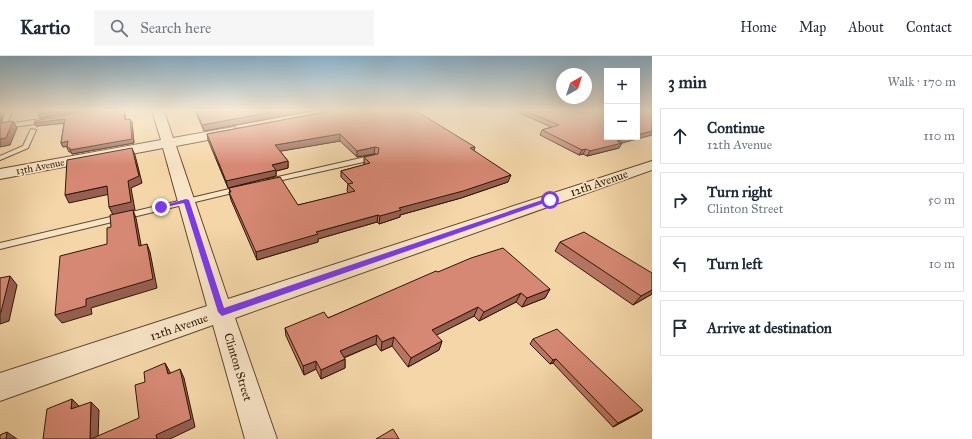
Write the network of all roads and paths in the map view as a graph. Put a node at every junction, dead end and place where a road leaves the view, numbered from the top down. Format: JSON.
{"nodes":[{"id":1,"x":164,"y":129,"type":"edge"},
{"id":2,"x":241,"y":129,"type":"edge"},
{"id":3,"x":33,"y":130,"type":"edge"},
{"id":4,"x":168,"y":143,"type":"junction"},
{"id":5,"x":374,"y":157,"type":"edge"},
{"id":6,"x":0,"y":158,"type":"edge"},
{"id":7,"x":648,"y":169,"type":"edge"},
{"id":8,"x":0,"y":174,"type":"edge"},
{"id":9,"x":186,"y":200,"type":"junction"},
{"id":10,"x":0,"y":246,"type":"edge"},
{"id":11,"x":222,"y":312,"type":"junction"},
{"id":12,"x":0,"y":387,"type":"edge"},
{"id":13,"x":261,"y":439,"type":"edge"}],
"edges":[{"from":1,"to":4,"type":"street","name":"Clinton Street"},
{"from":2,"to":4,"type":"street","name":"13th Avenue"},
{"from":3,"to":6,"type":"lane"},
{"from":4,"to":8,"type":"street","name":"13th Avenue"},
{"from":4,"to":9,"type":"street","name":"Clinton Street"},
{"from":5,"to":9,"type":"lane"},
{"from":7,"to":11,"type":"street","name":"12th Avenue"},
{"from":9,"to":10,"type":"lane"},
{"from":9,"to":11,"type":"street","name":"Clinton Street"},
{"from":11,"to":12,"type":"street","name":"12th Avenue"},
{"from":11,"to":13,"type":"street","name":"Clinton Street"}]}
